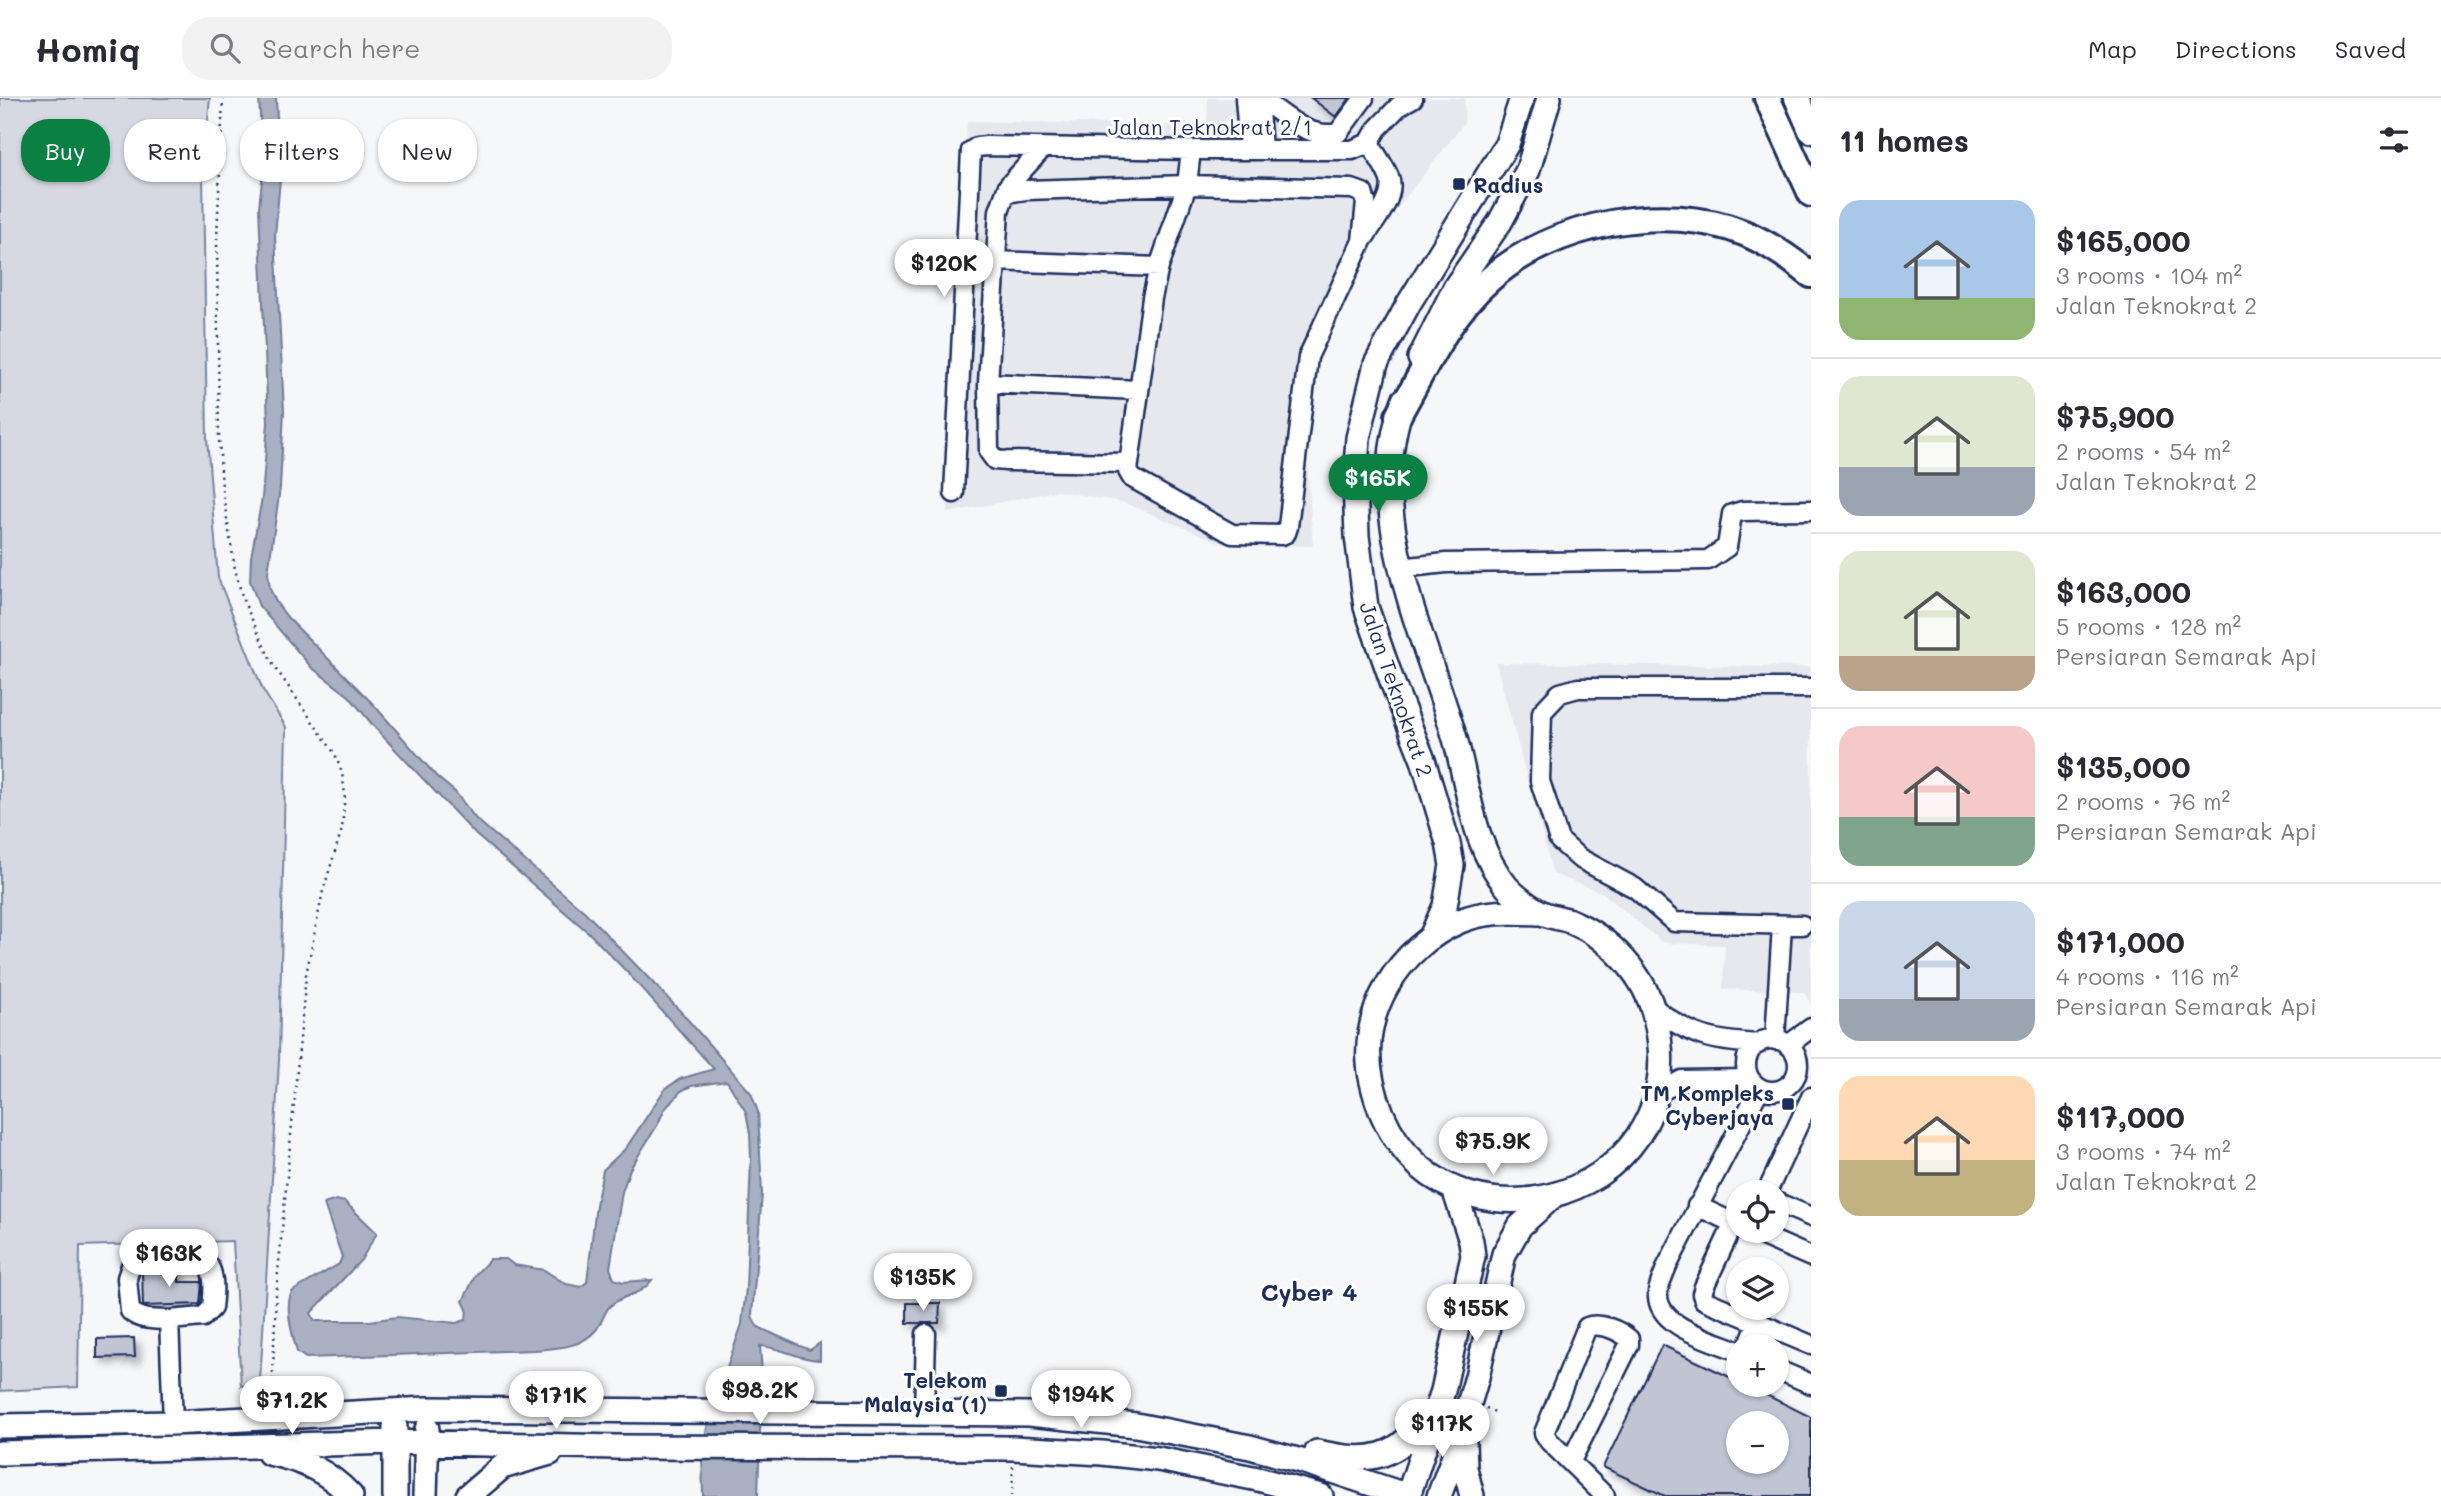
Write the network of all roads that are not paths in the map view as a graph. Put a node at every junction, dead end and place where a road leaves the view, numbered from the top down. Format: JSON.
{"nodes":[{"id":1,"x":1245,"y":98,"type":"edge"},
{"id":2,"x":1259,"y":98,"type":"edge"},
{"id":3,"x":1364,"y":98,"type":"edge"},
{"id":4,"x":1413,"y":98,"type":"edge"},
{"id":5,"x":1549,"y":98,"type":"edge"},
{"id":6,"x":1767,"y":98,"type":"edge"},
{"id":7,"x":1797,"y":98,"type":"edge"},
{"id":8,"x":1517,"y":103,"type":"edge"},
{"id":9,"x":1811,"y":130,"type":"edge"},
{"id":10,"x":1369,"y":143,"type":"junction"},
{"id":11,"x":1043,"y":148,"type":"junction"},
{"id":12,"x":1256,"y":149,"type":"junction"},
{"id":13,"x":1191,"y":150,"type":"junction"},
{"id":14,"x":1187,"y":185,"type":"junction"},
{"id":15,"x":1006,"y":193,"type":"junction"},
{"id":16,"x":1811,"y":194,"type":"edge"},
{"id":17,"x":1362,"y":241,"type":"junction"},
{"id":18,"x":995,"y":261,"type":"junction"},
{"id":19,"x":1159,"y":267,"type":"junction"},
{"id":20,"x":1811,"y":275,"type":"edge"},
{"id":21,"x":988,"y":383,"type":"junction"},
{"id":22,"x":1138,"y":390,"type":"junction"},
{"id":23,"x":1398,"y":416,"type":"junction"},
{"id":24,"x":1128,"y":463,"type":"junction"},
{"id":25,"x":954,"y":493,"type":"dead end"},
{"id":26,"x":1811,"y":510,"type":"edge"},
{"id":27,"x":1400,"y":568,"type":"junction"},
{"id":28,"x":1811,"y":688,"type":"edge"},
{"id":29,"x":1540,"y":912,"type":"junction"},
{"id":30,"x":1782,"y":925,"type":"junction"},
{"id":31,"x":1802,"y":925,"type":"dead end"},
{"id":32,"x":1431,"y":937,"type":"junction"},
{"id":33,"x":1653,"y":1007,"type":"junction"},
{"id":34,"x":1811,"y":1028,"type":"edge"},
{"id":35,"x":1786,"y":1051,"type":"edge"},
{"id":36,"x":1755,"y":1083,"type":"junction"},
{"id":37,"x":1656,"y":1094,"type":"junction"},
{"id":38,"x":1811,"y":1097,"type":"edge"},
{"id":39,"x":1806,"y":1119,"type":"edge"},
{"id":40,"x":1773,"y":1180,"type":"edge"},
{"id":41,"x":1454,"y":1189,"type":"junction"},
{"id":42,"x":1552,"y":1197,"type":"junction"},
{"id":43,"x":1697,"y":1206,"type":"junction"},
{"id":44,"x":1789,"y":1208,"type":"edge"},
{"id":45,"x":1811,"y":1217,"type":"edge"},
{"id":46,"x":1726,"y":1219,"type":"edge"},
{"id":47,"x":1728,"y":1243,"type":"edge"},
{"id":48,"x":1779,"y":1243,"type":"edge"},
{"id":49,"x":1811,"y":1257,"type":"edge"},
{"id":50,"x":169,"y":1320,"type":"junction"},
{"id":51,"x":1758,"y":1322,"type":"junction"},
{"id":52,"x":926,"y":1334,"type":"dead end"},
{"id":53,"x":1753,"y":1334,"type":"edge"},
{"id":54,"x":1811,"y":1345,"type":"edge"},
{"id":55,"x":1726,"y":1346,"type":"edge"},
{"id":56,"x":1789,"y":1374,"type":"edge"},
{"id":57,"x":1811,"y":1384,"type":"edge"},
{"id":58,"x":1439,"y":1402,"type":"junction"},
{"id":59,"x":426,"y":1409,"type":"junction"},
{"id":60,"x":395,"y":1410,"type":"junction"},
{"id":61,"x":924,"y":1413,"type":"junction"},
{"id":62,"x":1467,"y":1414,"type":"junction"},
{"id":63,"x":173,"y":1423,"type":"junction"},
{"id":64,"x":0,"y":1426,"type":"edge"},
{"id":65,"x":395,"y":1442,"type":"junction"},
{"id":66,"x":427,"y":1442,"type":"junction"},
{"id":67,"x":1238,"y":1444,"type":"junction"},
{"id":68,"x":202,"y":1447,"type":"junction"},
{"id":69,"x":615,"y":1447,"type":"junction"},
{"id":70,"x":0,"y":1453,"type":"edge"},
{"id":71,"x":1571,"y":1461,"type":"junction"},
{"id":72,"x":351,"y":1496,"type":"edge"},
{"id":73,"x":395,"y":1496,"type":"edge"},
{"id":74,"x":425,"y":1496,"type":"edge"},
{"id":75,"x":468,"y":1496,"type":"edge"},
{"id":76,"x":1321,"y":1496,"type":"edge"},
{"id":77,"x":1408,"y":1496,"type":"edge"},
{"id":78,"x":1439,"y":1496,"type":"edge"},
{"id":79,"x":1472,"y":1496,"type":"edge"},
{"id":80,"x":1605,"y":1496,"type":"edge"}],
"edges":[{"from":1,"to":12,"type":"street"},
{"from":2,"to":3,"type":"street"},
{"from":2,"to":12,"type":"street"},
{"from":4,"to":10,"type":"street"},
{"from":5,"to":23,"type":"main road","name":"Jalan Teknokrat 2"},
{"from":6,"to":16,"type":"highway"},
{"from":7,"to":9,"type":"highway"},
{"from":8,"to":32,"type":"main road","name":"Jalan Teknokrat 2"},
{"from":10,"to":12,"type":"street","name":"Jalan Teknokrat 2/1"},
{"from":10,"to":17,"type":"street"},
{"from":11,"to":13,"type":"street","name":"Jalan Teknokrat 2/1"},
{"from":11,"to":15,"type":"street"},
{"from":11,"to":25,"type":"street","name":"Jalan Teknokrat 2/1"},
{"from":12,"to":13,"type":"street","name":"Jalan Teknokrat 2/1"},
{"from":13,"to":14,"type":"street"},
{"from":14,"to":15,"type":"street"},
{"from":14,"to":17,"type":"street"},
{"from":14,"to":19,"type":"street"},
{"from":15,"to":18,"type":"street"},
{"from":17,"to":24,"type":"street"},
{"from":18,"to":19,"type":"street"},
{"from":18,"to":21,"type":"street"},
{"from":19,"to":22,"type":"street"},
{"from":20,"to":23,"type":"highway"},
{"from":21,"to":22,"type":"street"},
{"from":21,"to":24,"type":"street"},
{"from":22,"to":24,"type":"street"},
{"from":23,"to":27,"type":"main road","name":"Jalan Teknokrat 2"},
{"from":26,"to":27,"type":"street"},
{"from":27,"to":29,"type":"main road","name":"Jalan Teknokrat 2"},
{"from":28,"to":30,"type":"street"},
{"from":29,"to":32,"type":"main road"},
{"from":29,"to":33,"type":"main road"},
{"from":30,"to":31,"type":"street"},
{"from":30,"to":35,"type":"street"},
{"from":32,"to":41,"type":"main road"},
{"from":33,"to":35,"type":"street"},
{"from":33,"to":37,"type":"main road"},
{"from":34,"to":35,"type":"street"},
{"from":35,"to":36,"type":"street"},
{"from":35,"to":36,"type":"street"},
{"from":36,"to":37,"type":"street"},
{"from":36,"to":43,"type":"street"},
{"from":37,"to":42,"type":"main road"},
{"from":38,"to":39,"type":"street"},
{"from":39,"to":40,"type":"street"},
{"from":41,"to":42,"type":"main road"},
{"from":41,"to":58,"type":"main road"},
{"from":42,"to":62,"type":"main road"},
{"from":43,"to":46,"type":"street"},
{"from":43,"to":55,"type":"street"},
{"from":44,"to":45,"type":"street"},
{"from":47,"to":51,"type":"street"},
{"from":48,"to":49,"type":"street"},
{"from":50,"to":50,"type":"street"},
{"from":50,"to":63,"type":"street"},
{"from":51,"to":53,"type":"street"},
{"from":51,"to":54,"type":"street"},
{"from":52,"to":61,"type":"street"},
{"from":56,"to":57,"type":"street"},
{"from":58,"to":67,"type":"main road"},
{"from":58,"to":77,"type":"main road"},
{"from":59,"to":60,"type":"main road"},
{"from":59,"to":61,"type":"main road"},
{"from":59,"to":66,"type":"main road"},
{"from":60,"to":63,"type":"main road"},
{"from":60,"to":65,"type":"main road"},
{"from":61,"to":67,"type":"main road"},
{"from":62,"to":78,"type":"main road"},
{"from":62,"to":79,"type":"main road"},
{"from":63,"to":64,"type":"main road"},
{"from":65,"to":66,"type":"main road"},
{"from":65,"to":68,"type":"main road"},
{"from":65,"to":73,"type":"main road"},
{"from":66,"to":69,"type":"main road"},
{"from":66,"to":74,"type":"main road"},
{"from":67,"to":77,"type":"main road"},
{"from":68,"to":70,"type":"main road"},
{"from":68,"to":72,"type":"main road"},
{"from":69,"to":75,"type":"main road"},
{"from":69,"to":76,"type":"main road"},
{"from":71,"to":71,"type":"street"},
{"from":71,"to":80,"type":"street"}]}
